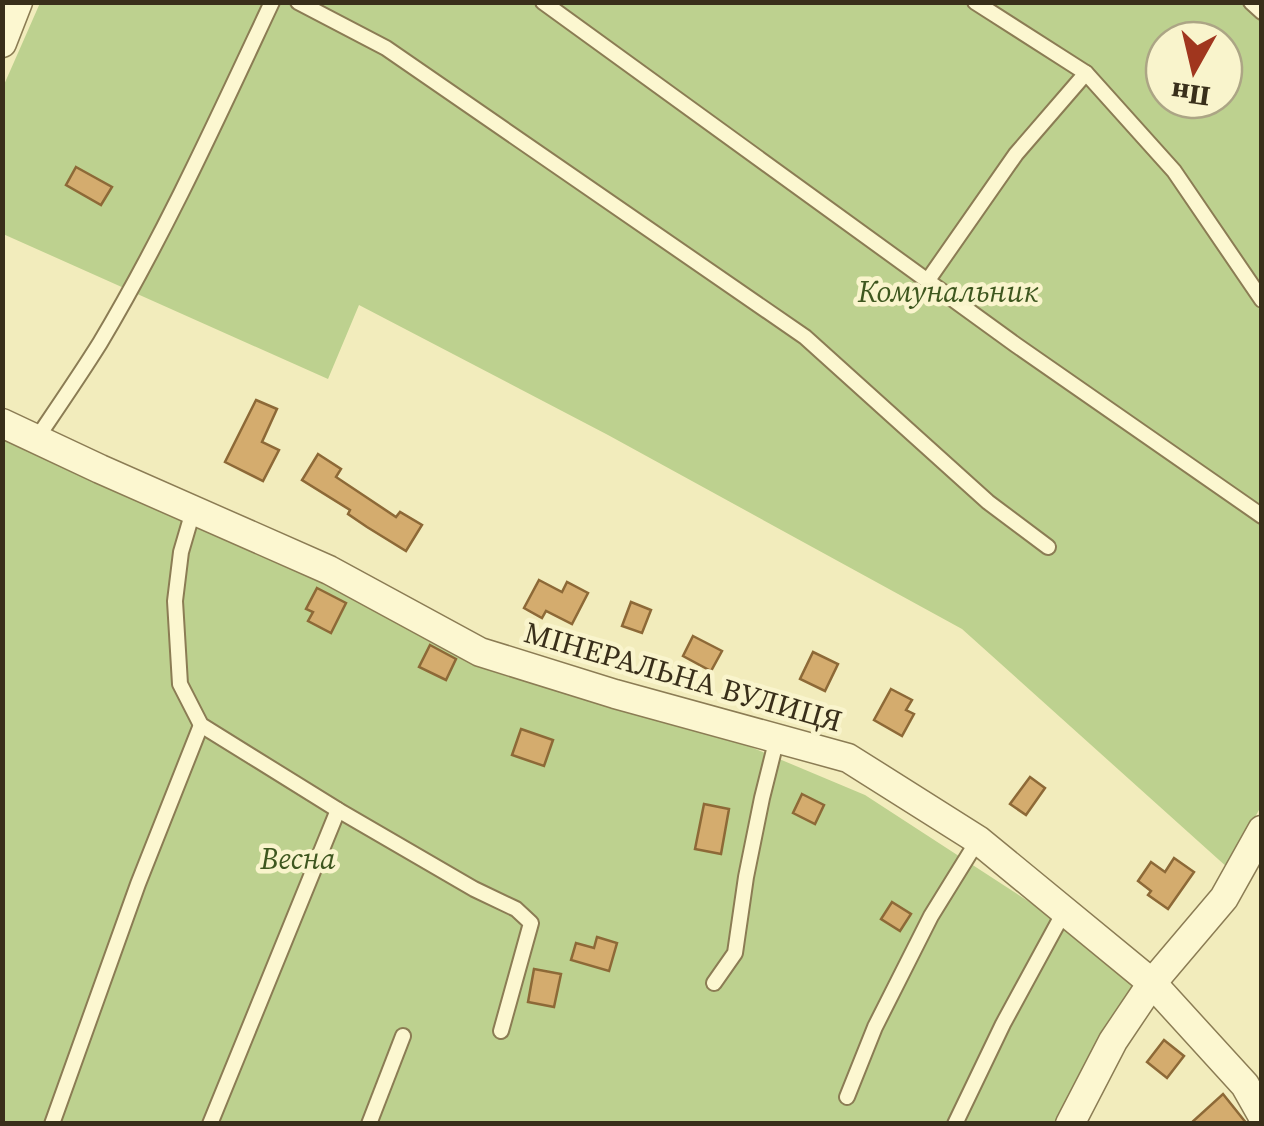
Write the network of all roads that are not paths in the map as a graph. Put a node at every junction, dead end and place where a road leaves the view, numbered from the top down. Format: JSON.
{"nodes":[{"id":1,"x":18,"y":2,"type":"edge"},
{"id":2,"x":272,"y":2,"type":"edge"},
{"id":3,"x":298,"y":2,"type":"edge"},
{"id":4,"x":543,"y":2,"type":"edge"},
{"id":5,"x":975,"y":2,"type":"edge"},
{"id":6,"x":1252,"y":2,"type":"edge"},
{"id":7,"x":1262,"y":12,"type":"edge"},
{"id":8,"x":2,"y":43,"type":"edge"},
{"id":9,"x":1086,"y":73,"type":"junction"},
{"id":10,"x":928,"y":280,"type":"junction"},
{"id":11,"x":1262,"y":300,"type":"edge"},
{"id":12,"x":2,"y":423,"type":"edge"},
{"id":13,"x":37,"y":438,"type":"junction"},
{"id":14,"x":192,"y":511,"type":"junction"},
{"id":15,"x":1262,"y":516,"type":"edge"},
{"id":16,"x":1048,"y":547,"type":"dead end"},
{"id":17,"x":201,"y":726,"type":"junction"},
{"id":18,"x":778,"y":737,"type":"junction"},
{"id":19,"x":338,"y":810,"type":"junction"},
{"id":20,"x":1262,"y":830,"type":"edge"},
{"id":21,"x":978,"y":840,"type":"junction"},
{"id":22,"x":1066,"y":910,"type":"junction"},
{"id":23,"x":714,"y":983,"type":"dead end"},
{"id":24,"x":1152,"y":983,"type":"junction"},
{"id":25,"x":501,"y":1031,"type":"dead end"},
{"id":26,"x":403,"y":1036,"type":"dead end"},
{"id":27,"x":847,"y":1097,"type":"dead end"},
{"id":28,"x":1262,"y":1115,"type":"edge"},
{"id":29,"x":52,"y":1124,"type":"edge"},
{"id":30,"x":210,"y":1124,"type":"edge"},
{"id":31,"x":369,"y":1124,"type":"edge"},
{"id":32,"x":955,"y":1124,"type":"edge"},
{"id":33,"x":1070,"y":1124,"type":"edge"}],
"edges":[{"from":1,"to":8,"type":"street"},
{"from":2,"to":13,"type":"lane"},
{"from":3,"to":16,"type":"lane"},
{"from":4,"to":10,"type":"lane"},
{"from":5,"to":9,"type":"lane"},
{"from":6,"to":7,"type":"lane"},
{"from":9,"to":10,"type":"lane"},
{"from":9,"to":11,"type":"lane"},
{"from":10,"to":15,"type":"lane"},
{"from":12,"to":13,"type":"street","name":"МІНЕРАЛЬНА ВУЛИЦЯ"},
{"from":13,"to":14,"type":"street","name":"МІНЕРАЛЬНА ВУЛИЦЯ"},
{"from":14,"to":17,"type":"lane"},
{"from":14,"to":18,"type":"street","name":"МІНЕРАЛЬНА ВУЛИЦЯ"},
{"from":17,"to":19,"type":"lane"},
{"from":17,"to":29,"type":"lane"},
{"from":18,"to":21,"type":"street","name":"МІНЕРАЛЬНА ВУЛИЦЯ"},
{"from":18,"to":23,"type":"lane"},
{"from":19,"to":25,"type":"lane"},
{"from":19,"to":30,"type":"lane"},
{"from":20,"to":24,"type":"street"},
{"from":21,"to":22,"type":"street","name":"МІНЕРАЛЬНА ВУЛИЦЯ"},
{"from":21,"to":27,"type":"lane"},
{"from":22,"to":24,"type":"street","name":"МІНЕРАЛЬНА ВУЛИЦЯ"},
{"from":22,"to":32,"type":"lane"},
{"from":24,"to":28,"type":"street","name":"МІНЕРАЛЬНА ВУЛИЦЯ"},
{"from":24,"to":33,"type":"street"},
{"from":26,"to":31,"type":"lane"}]}
